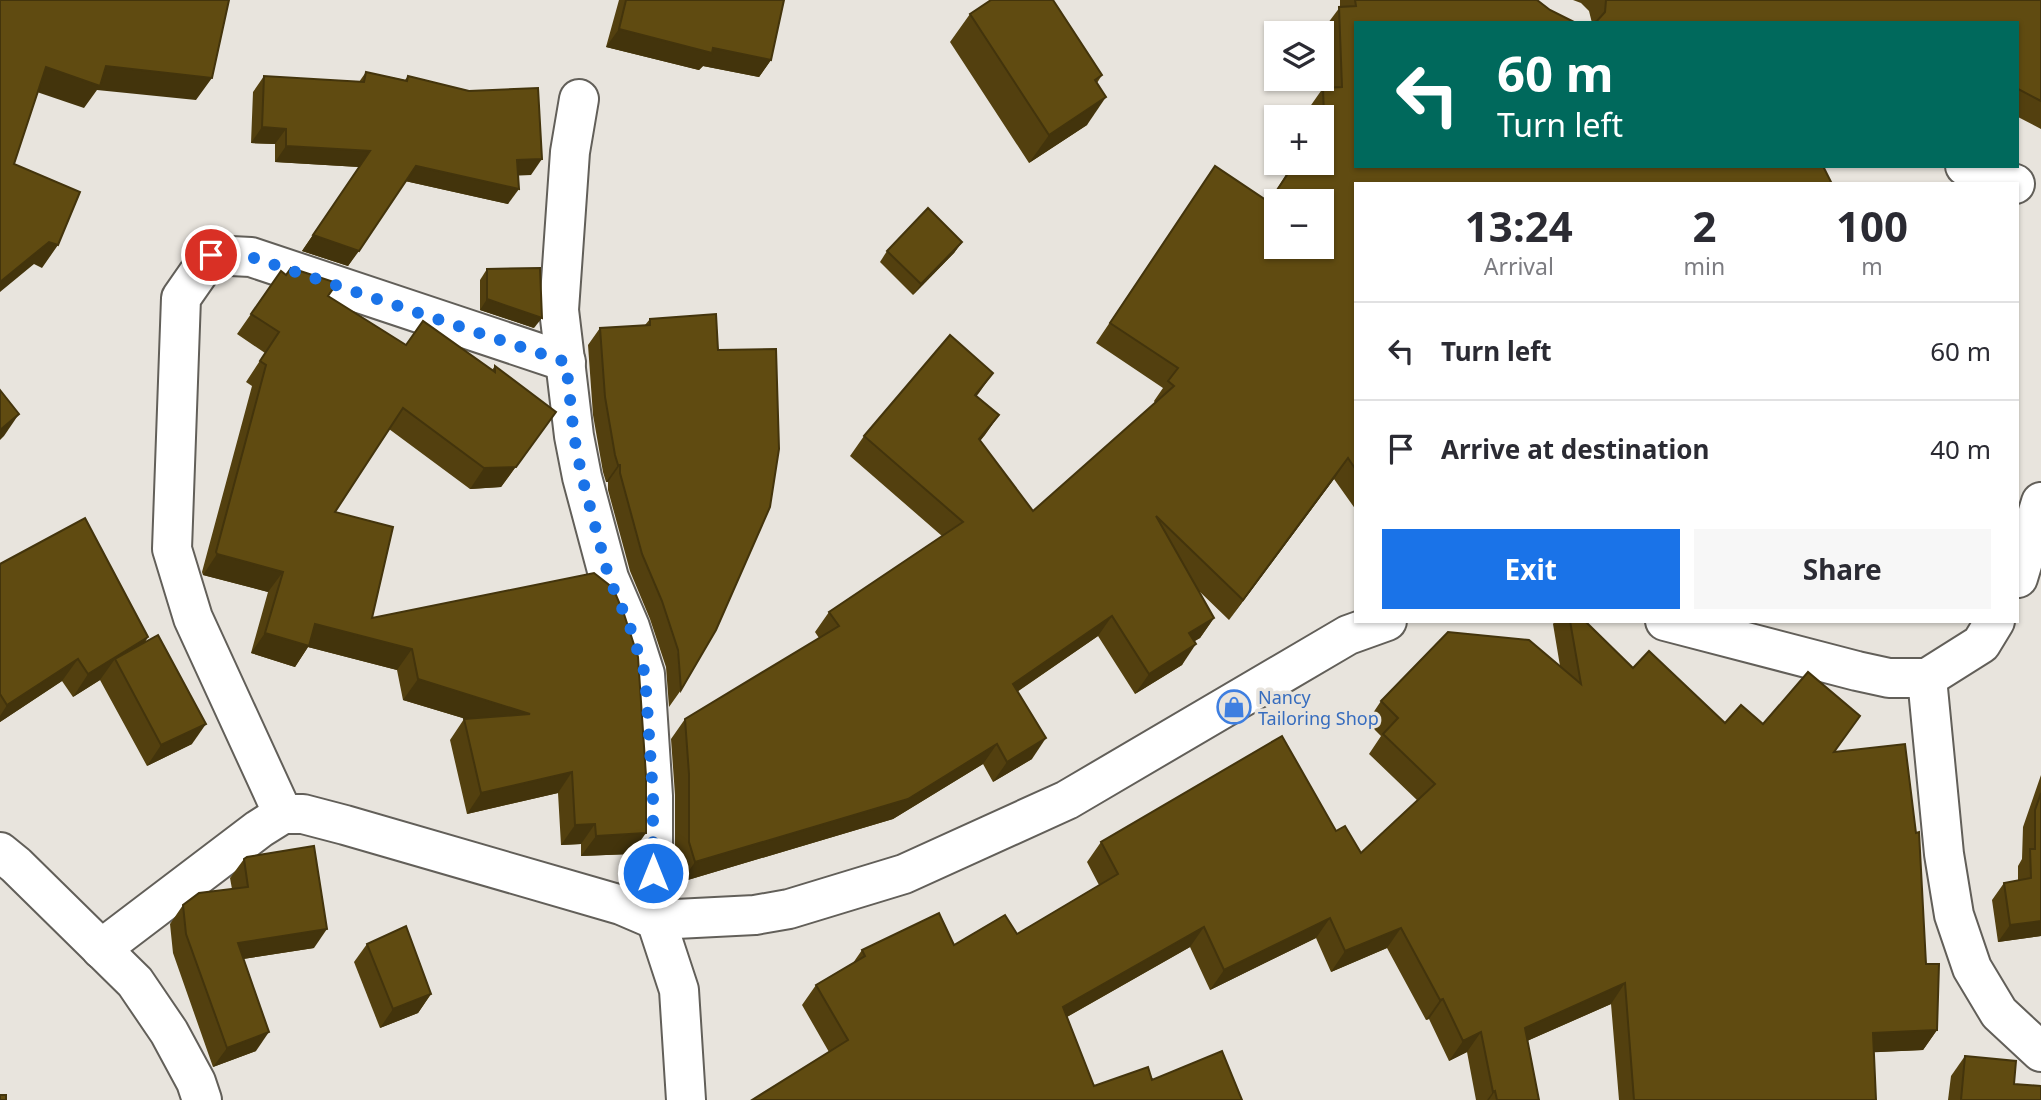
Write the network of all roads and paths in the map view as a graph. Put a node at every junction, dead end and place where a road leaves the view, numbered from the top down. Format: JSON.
{"nodes":[{"id":1,"x":579,"y":99,"type":"dead end"},
{"id":2,"x":1971,"y":168,"type":"edge"},
{"id":3,"x":2010,"y":182,"type":"edge"},
{"id":4,"x":2019,"y":185,"type":"edge"},
{"id":5,"x":2041,"y":193,"type":"edge"},
{"id":6,"x":566,"y":362,"type":"junction"},
{"id":7,"x":2041,"y":502,"type":"edge"},
{"id":8,"x":2019,"y":575,"type":"edge"},
{"id":9,"x":1381,"y":623,"type":"edge"},
{"id":10,"x":1673,"y":623,"type":"edge"},
{"id":11,"x":1994,"y":623,"type":"edge"},
{"id":12,"x":1927,"y":678,"type":"junction"},
{"id":13,"x":283,"y":814,"type":"junction"},
{"id":14,"x":0,"y":852,"type":"edge"},
{"id":15,"x":656,"y":920,"type":"junction"},
{"id":16,"x":101,"y":949,"type":"junction"},
{"id":17,"x":2041,"y":1052,"type":"edge"},
{"id":18,"x":202,"y":1100,"type":"edge"},
{"id":19,"x":686,"y":1100,"type":"edge"}],
"edges":[{"from":1,"to":6,"type":"street"},
{"from":2,"to":3,"type":"street"},
{"from":4,"to":5,"type":"street"},
{"from":6,"to":13,"type":"street"},
{"from":6,"to":15,"type":"street"},
{"from":7,"to":8,"type":"street"},
{"from":9,"to":15,"type":"street"},
{"from":10,"to":12,"type":"street"},
{"from":11,"to":12,"type":"street"},
{"from":12,"to":17,"type":"street"},
{"from":13,"to":15,"type":"street"},
{"from":13,"to":16,"type":"street"},
{"from":14,"to":16,"type":"street"},
{"from":15,"to":19,"type":"street"},
{"from":16,"to":18,"type":"street"}]}
